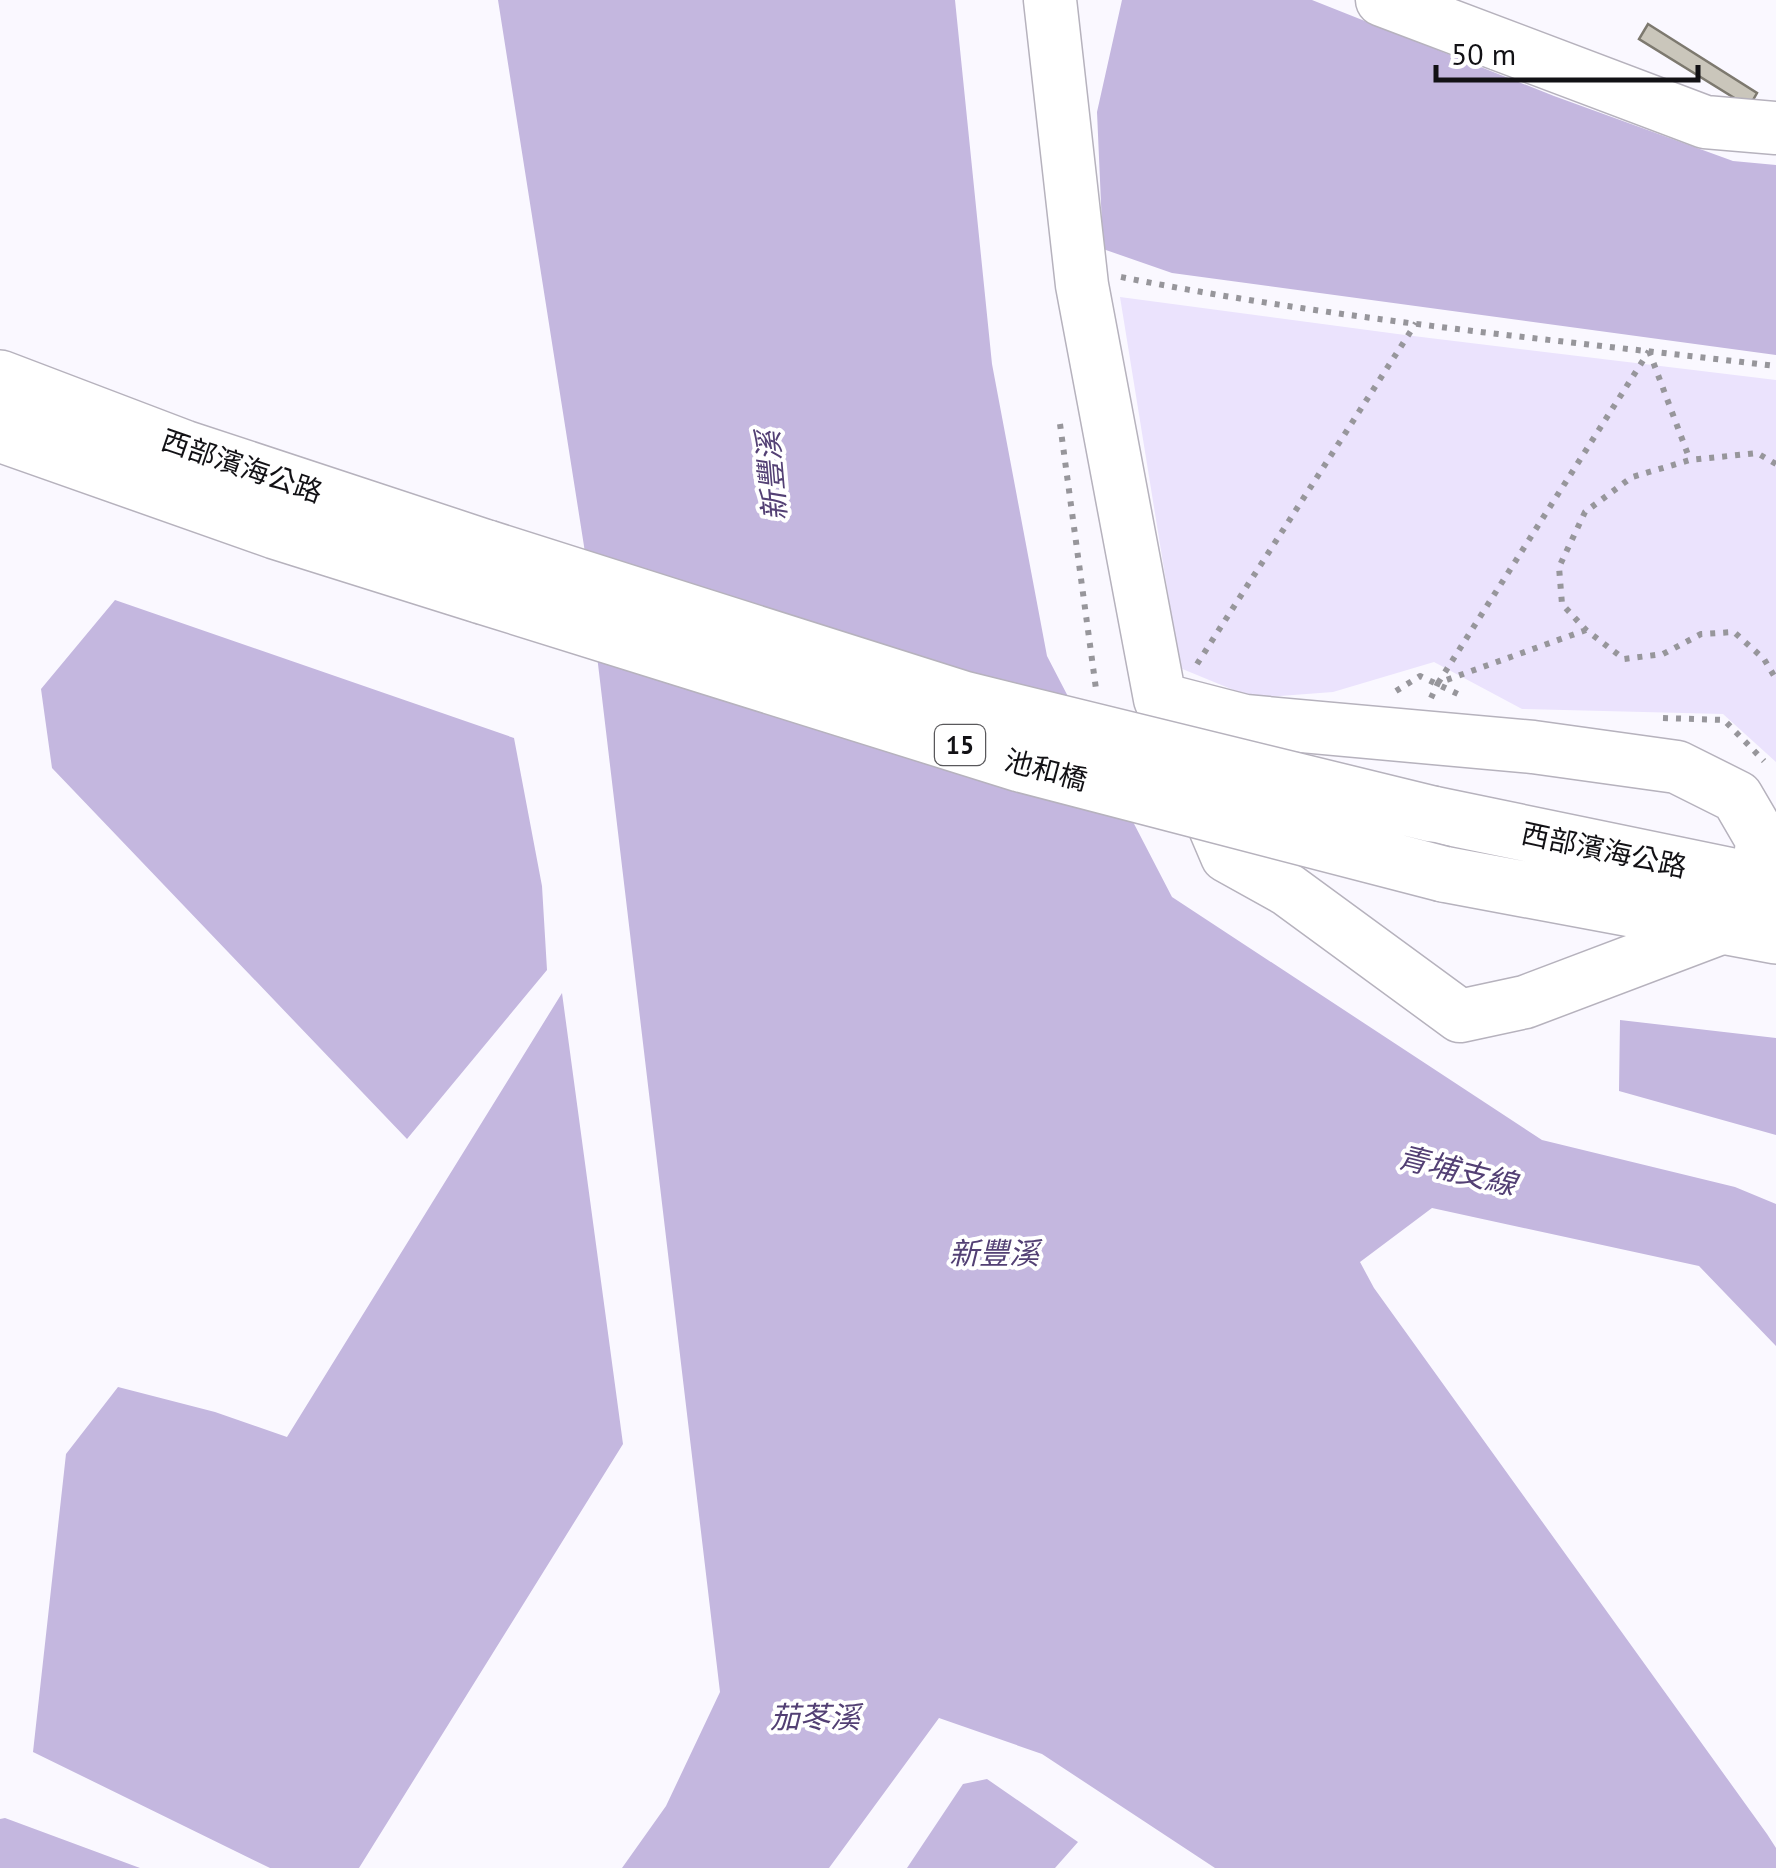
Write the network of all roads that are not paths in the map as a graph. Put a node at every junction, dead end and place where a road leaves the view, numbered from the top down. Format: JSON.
{"nodes":[{"id":1,"x":1050,"y":0,"type":"edge"},
{"id":2,"x":1382,"y":0,"type":"edge"},
{"id":3,"x":1776,"y":128,"type":"edge"},
{"id":4,"x":0,"y":378,"type":"edge"},
{"id":5,"x":0,"y":434,"type":"edge"},
{"id":6,"x":484,"y":572,"type":"junction"},
{"id":7,"x":1177,"y":684,"type":"junction"},
{"id":8,"x":1245,"y":721,"type":"junction"},
{"id":9,"x":1202,"y":796,"type":"junction"},
{"id":10,"x":1432,"y":814,"type":"joint"},
{"id":11,"x":1443,"y":874,"type":"joint"},
{"id":12,"x":1767,"y":883,"type":"edge"},
{"id":13,"x":1751,"y":931,"type":"edge"}],
"edges":[{"from":1,"to":7,"type":"street"},
{"from":2,"to":3,"type":"street"},
{"from":4,"to":6,"type":"main road","name":"西部濱海公路","number":"15"},
{"from":5,"to":6,"type":"main road","name":"西部濱海公路","number":"15"},
{"from":6,"to":10,"type":"main road","name":"池和橋","number":"15","bridge":true},
{"from":6,"to":11,"type":"main road","name":"池和橋","number":"15","bridge":true},
{"from":7,"to":8,"type":"street"},
{"from":7,"to":9,"type":"street"},
{"from":8,"to":9,"type":"street"},
{"from":8,"to":12,"type":"street"},
{"from":9,"to":13,"type":"street"},
{"from":10,"to":12,"type":"main road","name":"西部濱海公路","number":"15"},
{"from":11,"to":13,"type":"main road","name":"西部濱海公路","number":"15"}]}
